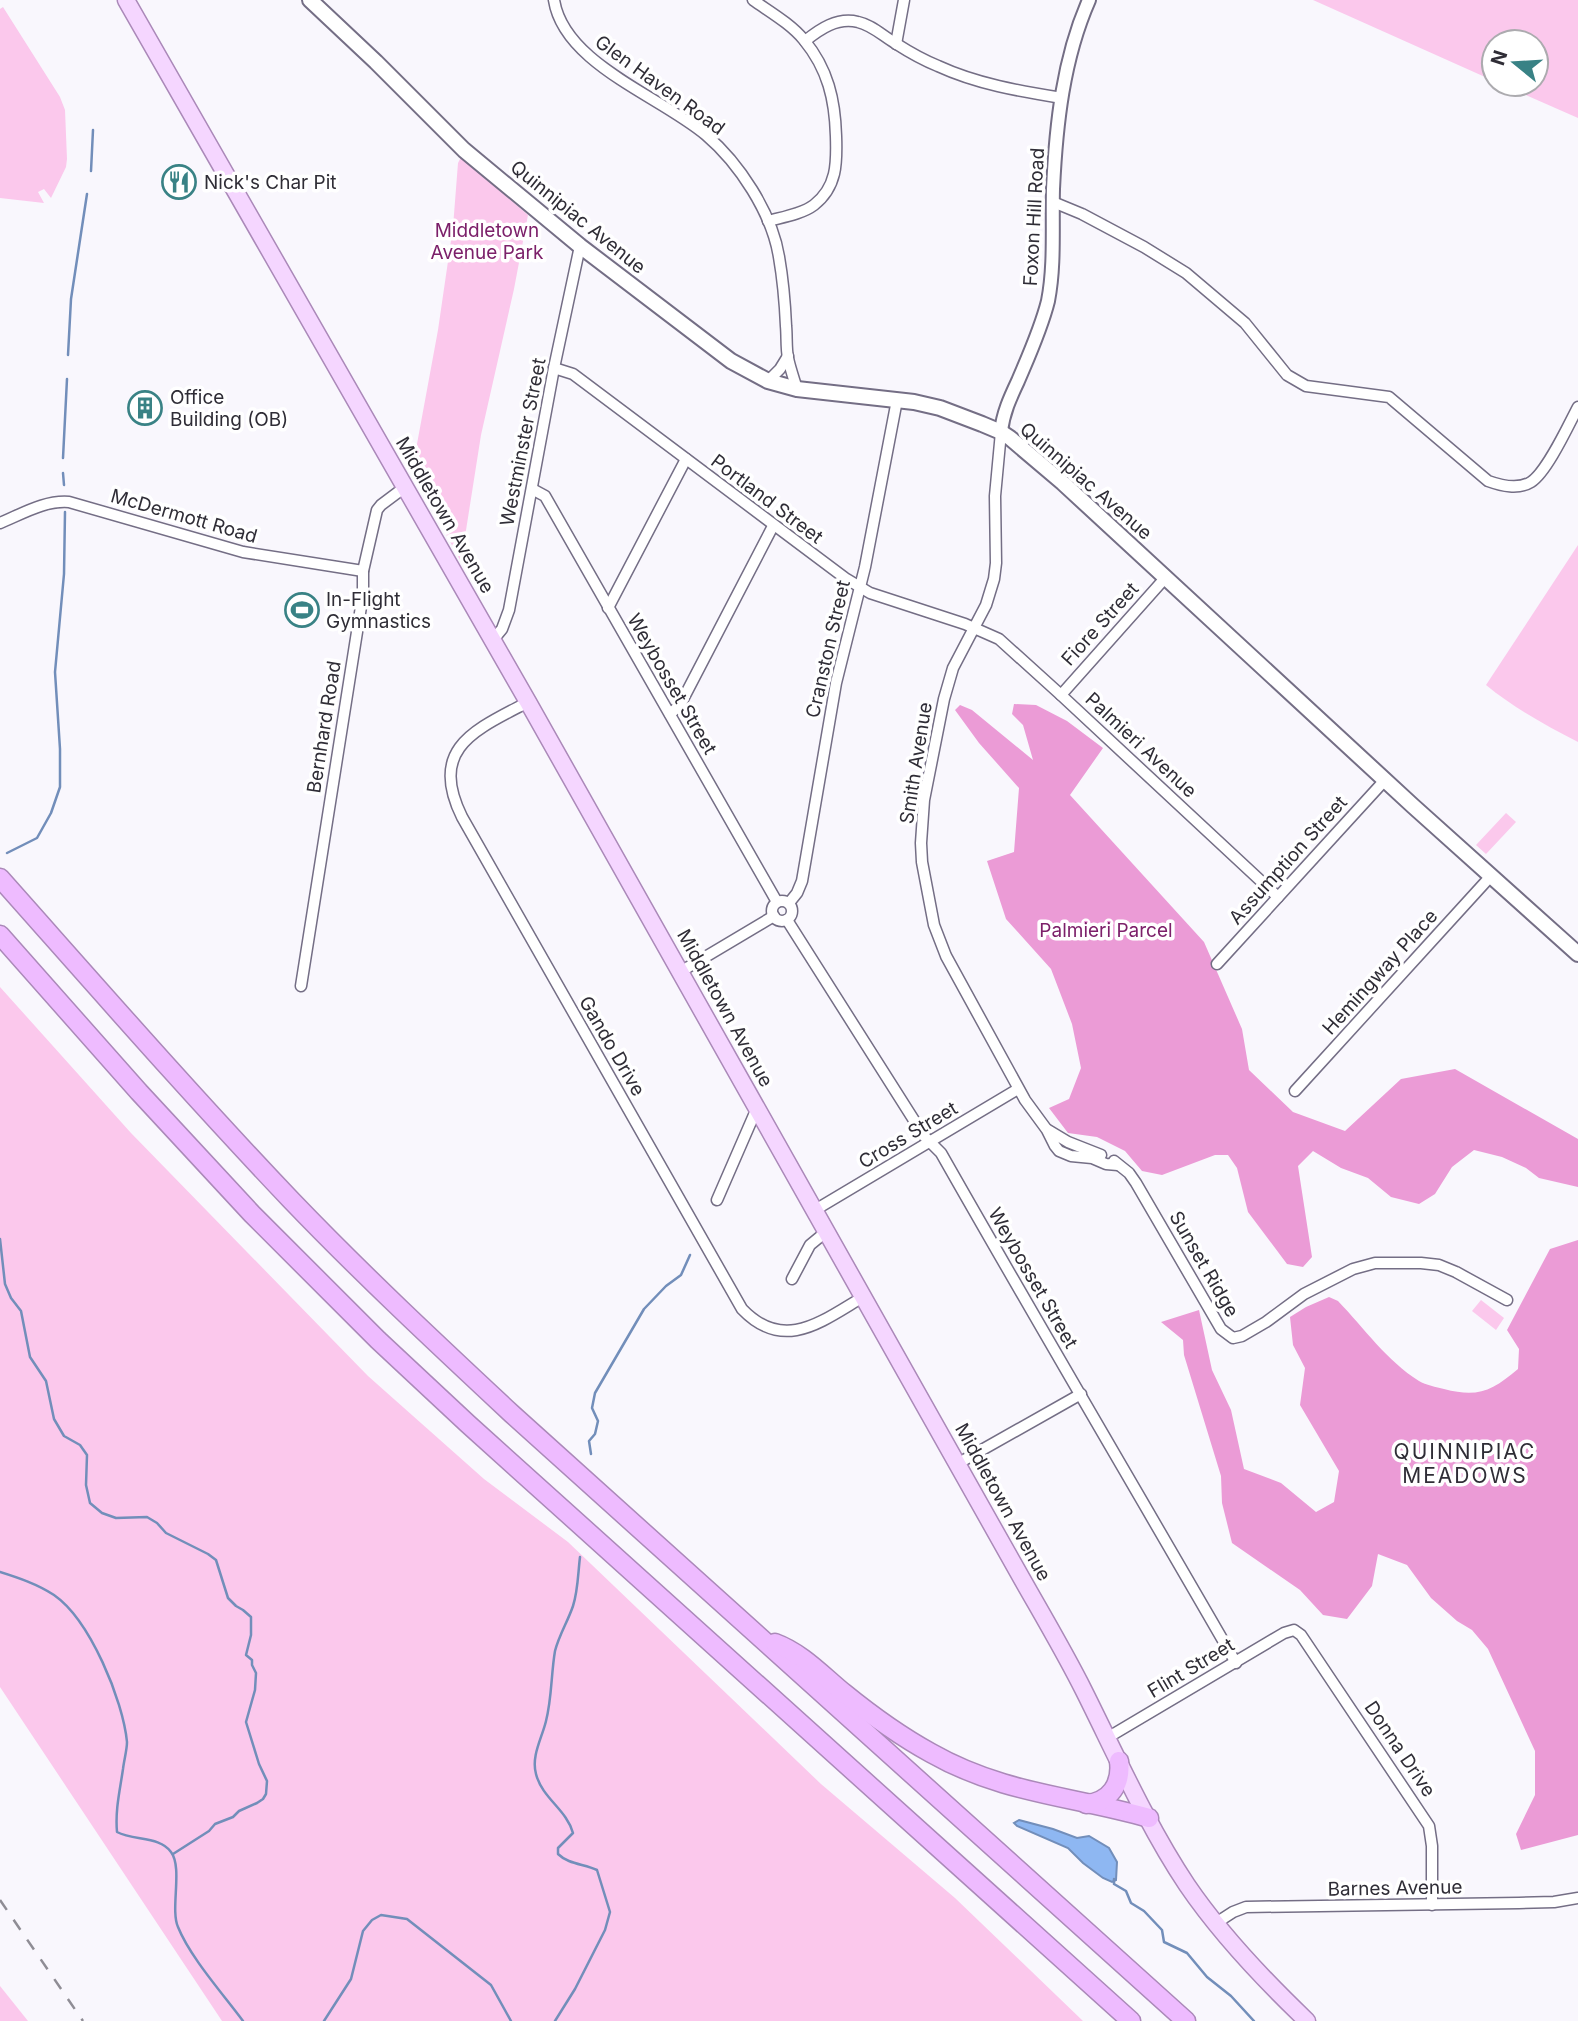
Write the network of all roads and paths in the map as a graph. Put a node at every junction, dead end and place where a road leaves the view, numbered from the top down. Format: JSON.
{"nodes":[{"id":1,"x":125,"y":0,"type":"edge"},
{"id":2,"x":310,"y":0,"type":"edge"},
{"id":3,"x":554,"y":0,"type":"edge"},
{"id":4,"x":753,"y":0,"type":"edge"},
{"id":5,"x":904,"y":0,"type":"edge"},
{"id":6,"x":1088,"y":0,"type":"edge"},
{"id":7,"x":805,"y":41,"type":"junction"},
{"id":8,"x":896,"y":44,"type":"junction"},
{"id":9,"x":1062,"y":98,"type":"junction"},
{"id":10,"x":1053,"y":202,"type":"junction"},
{"id":11,"x":768,"y":221,"type":"junction"},
{"id":12,"x":580,"y":246,"type":"junction"},
{"id":13,"x":788,"y":356,"type":"junction"},
{"id":14,"x":554,"y":368,"type":"junction"},
{"id":15,"x":768,"y":381,"type":"junction"},
{"id":16,"x":797,"y":389,"type":"junction"},
{"id":17,"x":897,"y":400,"type":"junction"},
{"id":18,"x":1578,"y":407,"type":"edge"},
{"id":19,"x":1001,"y":432,"type":"junction"},
{"id":20,"x":686,"y":459,"type":"junction"},
{"id":21,"x":405,"y":488,"type":"junction"},
{"id":22,"x":532,"y":489,"type":"junction"},
{"id":23,"x":0,"y":523,"type":"edge"},
{"id":24,"x":773,"y":526,"type":"junction"},
{"id":25,"x":363,"y":570,"type":"junction"},
{"id":26,"x":1166,"y":577,"type":"junction"},
{"id":27,"x":860,"y":587,"type":"junction"},
{"id":28,"x":608,"y":608,"type":"junction"},
{"id":29,"x":974,"y":628,"type":"junction"},
{"id":30,"x":492,"y":641,"type":"junction"},
{"id":31,"x":1061,"y":695,"type":"junction"},
{"id":32,"x":528,"y":702,"type":"junction"},
{"id":33,"x":670,"y":714,"type":"junction"},
{"id":34,"x":1385,"y":780,"type":"junction"},
{"id":35,"x":0,"y":877,"type":"edge"},
{"id":36,"x":1490,"y":877,"type":"junction"},
{"id":37,"x":1278,"y":897,"type":"junction"},
{"id":38,"x":777,"y":902,"type":"junction"},
{"id":39,"x":789,"y":903,"type":"junction"},
{"id":40,"x":774,"y":916,"type":"junction"},
{"id":41,"x":787,"y":920,"type":"junction"},
{"id":42,"x":0,"y":935,"type":"edge"},
{"id":43,"x":1578,"y":954,"type":"edge"},
{"id":44,"x":1217,"y":964,"type":"dead end"},
{"id":45,"x":680,"y":972,"type":"junction"},
{"id":46,"x":301,"y":985,"type":"dead end"},
{"id":47,"x":1018,"y":1089,"type":"junction"},
{"id":48,"x":1295,"y":1091,"type":"dead end"},
{"id":49,"x":757,"y":1108,"type":"junction"},
{"id":50,"x":930,"y":1143,"type":"junction"},
{"id":51,"x":717,"y":1200,"type":"dead end"},
{"id":52,"x":815,"y":1210,"type":"junction"},
{"id":53,"x":827,"y":1231,"type":"junction"},
{"id":54,"x":792,"y":1279,"type":"dead end"},
{"id":55,"x":863,"y":1297,"type":"junction"},
{"id":56,"x":1507,"y":1300,"type":"dead end"},
{"id":57,"x":1081,"y":1394,"type":"junction"},
{"id":58,"x":957,"y":1464,"type":"junction"},
{"id":59,"x":1294,"y":1630,"type":"joint"},
{"id":60,"x":762,"y":1639,"type":"junction"},
{"id":61,"x":1236,"y":1662,"type":"junction"},
{"id":62,"x":1107,"y":1738,"type":"junction"},
{"id":63,"x":1119,"y":1761,"type":"junction"},
{"id":64,"x":1086,"y":1804,"type":"junction"},
{"id":65,"x":1149,"y":1818,"type":"junction"},
{"id":66,"x":1578,"y":1898,"type":"edge"},
{"id":67,"x":1432,"y":1905,"type":"junction"},
{"id":68,"x":1216,"y":1923,"type":"junction"},
{"id":69,"x":1106,"y":1999,"type":"junction"},
{"id":70,"x":1118,"y":2021,"type":"edge"},
{"id":71,"x":1131,"y":2021,"type":"edge"},
{"id":72,"x":1186,"y":2021,"type":"edge"},
{"id":73,"x":1307,"y":2021,"type":"edge"}],
"edges":[{"from":1,"to":21,"type":"main road","name":"Middletown Avenue"},
{"from":2,"to":12,"type":"main road","name":"Quinnipiac Avenue"},
{"from":3,"to":11,"type":"street","name":"Glen Haven Road"},
{"from":4,"to":7,"type":"street"},
{"from":5,"to":8,"type":"street"},
{"from":6,"to":9,"type":"street","name":"Foxon Hill Road"},
{"from":7,"to":8,"type":"street"},
{"from":7,"to":11,"type":"street"},
{"from":8,"to":9,"type":"street"},
{"from":9,"to":10,"type":"street","name":"Foxon Hill Road"},
{"from":10,"to":18,"type":"street"},
{"from":10,"to":19,"type":"street","name":"Foxon Hill Road"},
{"from":11,"to":13,"type":"street","name":"Glen Haven Road"},
{"from":12,"to":14,"type":"street","name":"Westminster Street"},
{"from":12,"to":15,"type":"main road","name":"Quinnipiac Avenue"},
{"from":13,"to":15,"type":"street"},
{"from":13,"to":16,"type":"street","name":"Glen Haven Road"},
{"from":14,"to":20,"type":"street","name":"Portland Street"},
{"from":14,"to":22,"type":"street","name":"Westminster Street"},
{"from":15,"to":16,"type":"main road","name":"Quinnipiac Avenue"},
{"from":16,"to":17,"type":"main road","name":"Quinnipiac Avenue"},
{"from":17,"to":19,"type":"main road","name":"Quinnipiac Avenue"},
{"from":17,"to":27,"type":"street","name":"Cranston Street"},
{"from":19,"to":26,"type":"main road","name":"Quinnipiac Avenue"},
{"from":19,"to":29,"type":"street","name":"Smith Avenue"},
{"from":20,"to":24,"type":"street","name":"Portland Street"},
{"from":20,"to":28,"type":"street"},
{"from":21,"to":25,"type":"street","name":"Bernhard Road"},
{"from":21,"to":30,"type":"main road","name":"Middletown Avenue"},
{"from":22,"to":28,"type":"street","name":"Weybosset Street"},
{"from":22,"to":30,"type":"street","name":"Westminster Street"},
{"from":23,"to":25,"type":"street","name":"McDermott Road"},
{"from":24,"to":27,"type":"street","name":"Portland Street"},
{"from":24,"to":33,"type":"street"},
{"from":25,"to":46,"type":"street","name":"Bernhard Road"},
{"from":26,"to":31,"type":"street","name":"Fiore Street"},
{"from":26,"to":34,"type":"main road","name":"Quinnipiac Avenue"},
{"from":27,"to":29,"type":"street","name":"Portland Street"},
{"from":27,"to":39,"type":"street","name":"Cranston Street"},
{"from":28,"to":33,"type":"street","name":"Weybosset Street"},
{"from":29,"to":31,"type":"street","name":"Palmieri Avenue"},
{"from":29,"to":47,"type":"street","name":"Smith Avenue"},
{"from":30,"to":32,"type":"main road","name":"Middletown Avenue"},
{"from":31,"to":37,"type":"street","name":"Palmieri Avenue"},
{"from":32,"to":45,"type":"main road","name":"Middletown Avenue"},
{"from":32,"to":55,"type":"street","name":"Gando Drive"},
{"from":33,"to":38,"type":"street","name":"Weybosset Street"},
{"from":34,"to":36,"type":"main road","name":"Quinnipiac Avenue"},
{"from":34,"to":37,"type":"street","name":"Assumption Street"},
{"from":35,"to":60,"type":"highway"},
{"from":36,"to":43,"type":"main road","name":"Quinnipiac Avenue"},
{"from":36,"to":48,"type":"street","name":"Hemingway Place"},
{"from":37,"to":44,"type":"street","name":"Assumption Street"},
{"from":38,"to":39,"type":"street"},
{"from":38,"to":40,"type":"street"},
{"from":39,"to":41,"type":"street"},
{"from":40,"to":41,"type":"street"},
{"from":40,"to":45,"type":"street"},
{"from":41,"to":50,"type":"street","name":"Weybosset Street"},
{"from":42,"to":69,"type":"highway"},
{"from":45,"to":49,"type":"main road","name":"Middletown Avenue"},
{"from":47,"to":50,"type":"street","name":"Cross Street"},
{"from":47,"to":56,"type":"street","name":"Sunset Ridge"},
{"from":49,"to":51,"type":"street"},
{"from":49,"to":52,"type":"main road","name":"Middletown Avenue"},
{"from":50,"to":52,"type":"street","name":"Cross Street"},
{"from":50,"to":57,"type":"street","name":"Weybosset Street"},
{"from":52,"to":53,"type":"main road","name":"Middletown Avenue"},
{"from":53,"to":54,"type":"street"},
{"from":53,"to":55,"type":"main road","name":"Middletown Avenue"},
{"from":55,"to":58,"type":"main road","name":"Middletown Avenue"},
{"from":57,"to":58,"type":"street"},
{"from":57,"to":61,"type":"street","name":"Weybosset Street"},
{"from":58,"to":62,"type":"main road","name":"Middletown Avenue"},
{"from":59,"to":61,"type":"street","name":"Flint Street"},
{"from":59,"to":67,"type":"street","name":"Donna Drive"},
{"from":60,"to":64,"type":"highway"},
{"from":60,"to":72,"type":"highway"},
{"from":61,"to":62,"type":"street","name":"Flint Street"},
{"from":62,"to":63,"type":"main road","name":"Middletown Avenue"},
{"from":63,"to":64,"type":"highway"},
{"from":63,"to":65,"type":"main road","name":"Middletown Avenue"},
{"from":64,"to":65,"type":"highway"},
{"from":65,"to":68,"type":"main road","name":"Middletown Avenue"},
{"from":66,"to":67,"type":"street","name":"Barnes Avenue"},
{"from":67,"to":68,"type":"street","name":"Barnes Avenue"},
{"from":68,"to":73,"type":"main road","name":"Middletown Avenue"},
{"from":69,"to":70,"type":"highway"},
{"from":69,"to":71,"type":"highway"}]}
